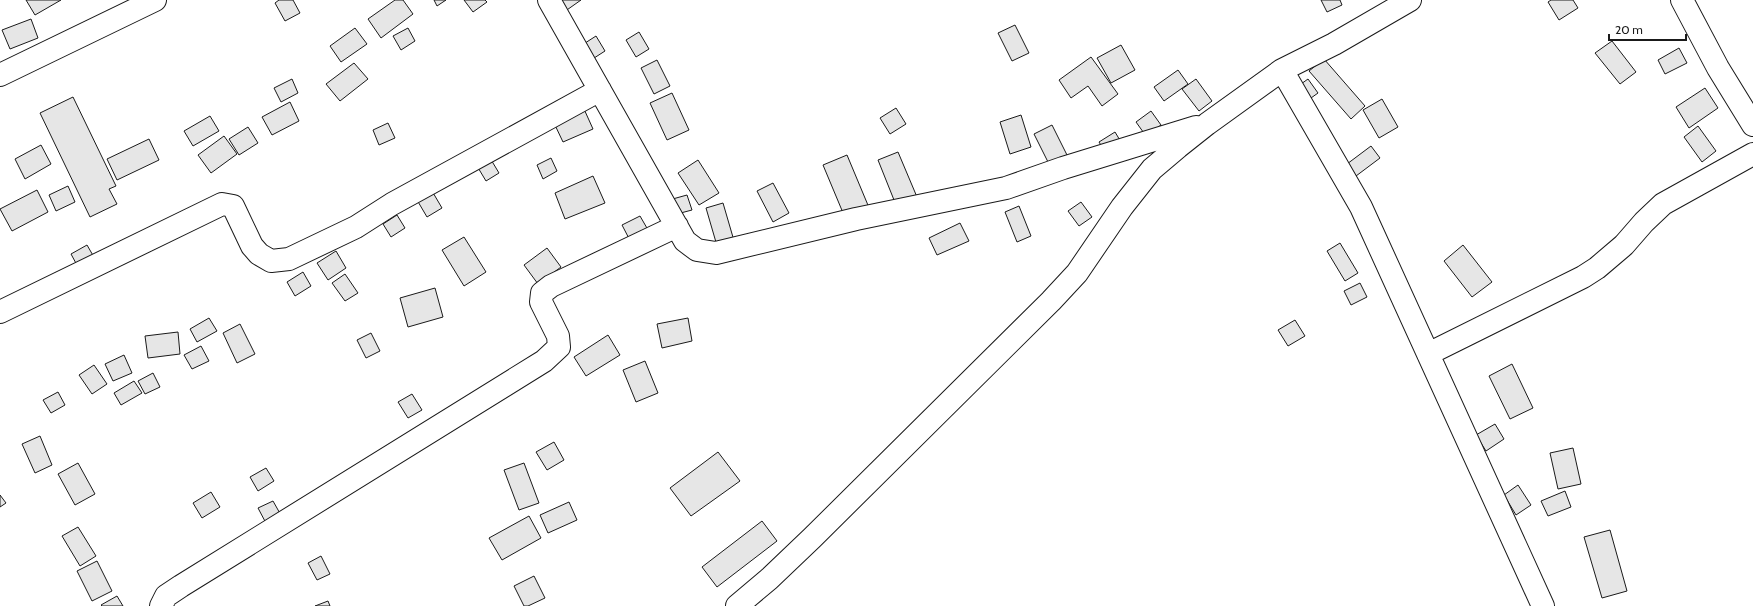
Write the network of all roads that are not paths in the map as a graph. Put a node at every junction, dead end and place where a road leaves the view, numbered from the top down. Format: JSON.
{"nodes":[{"id":1,"x":155,"y":0,"type":"edge"},
{"id":2,"x":549,"y":0,"type":"edge"},
{"id":3,"x":1410,"y":0,"type":"edge"},
{"id":4,"x":1682,"y":0,"type":"edge"},
{"id":5,"x":1282,"y":70,"type":"junction"},
{"id":6,"x":0,"y":75,"type":"edge"},
{"id":7,"x":600,"y":90,"type":"junction"},
{"id":8,"x":1207,"y":124,"type":"junction"},
{"id":9,"x":1753,"y":126,"type":"edge"},
{"id":10,"x":1753,"y":154,"type":"edge"},
{"id":11,"x":677,"y":226,"type":"junction"},
{"id":12,"x":0,"y":312,"type":"edge"},
{"id":13,"x":1428,"y":354,"type":"junction"},
{"id":14,"x":161,"y":606,"type":"edge"},
{"id":15,"x":737,"y":606,"type":"edge"},
{"id":16,"x":1544,"y":606,"type":"edge"}],
"edges":[{"from":1,"to":6,"type":"street"},
{"from":2,"to":7,"type":"street"},
{"from":3,"to":5,"type":"street"},
{"from":4,"to":9,"type":"street"},
{"from":5,"to":8,"type":"street"},
{"from":5,"to":13,"type":"street"},
{"from":7,"to":11,"type":"street"},
{"from":7,"to":12,"type":"street"},
{"from":8,"to":11,"type":"street"},
{"from":8,"to":15,"type":"street"},
{"from":10,"to":13,"type":"street"},
{"from":11,"to":14,"type":"street"},
{"from":13,"to":16,"type":"street"}]}
